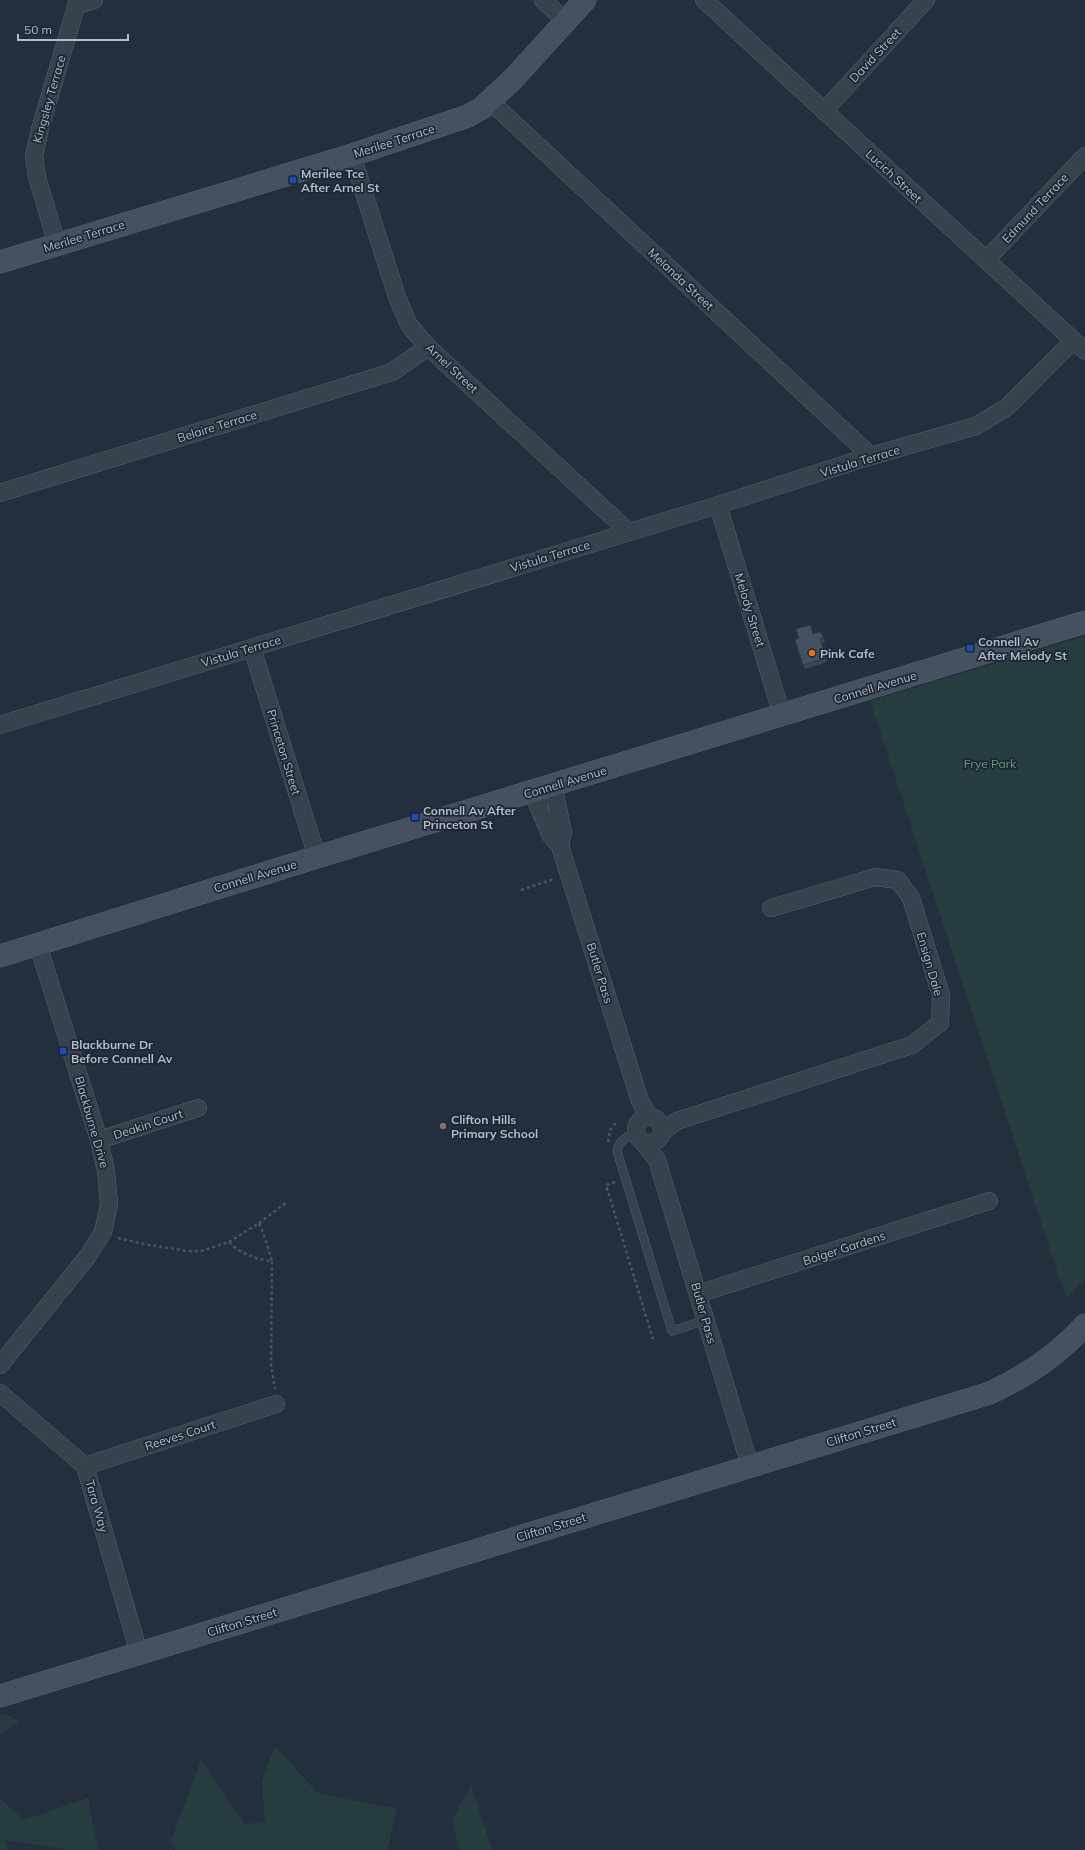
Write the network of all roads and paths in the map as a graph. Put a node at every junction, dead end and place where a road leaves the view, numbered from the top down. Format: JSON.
{"nodes":[{"id":1,"x":94,"y":0,"type":"edge"},
{"id":2,"x":543,"y":0,"type":"edge"},
{"id":3,"x":585,"y":0,"type":"edge"},
{"id":4,"x":704,"y":0,"type":"edge"},
{"id":5,"x":926,"y":0,"type":"edge"},
{"id":6,"x":77,"y":3,"type":"edge"},
{"id":7,"x":566,"y":22,"type":"junction"},
{"id":8,"x":490,"y":101,"type":"junction"},
{"id":9,"x":824,"y":111,"type":"junction"},
{"id":10,"x":352,"y":155,"type":"junction"},
{"id":11,"x":1085,"y":156,"type":"edge"},
{"id":12,"x":58,"y":244,"type":"junction"},
{"id":13,"x":986,"y":260,"type":"junction"},
{"id":14,"x":0,"y":262,"type":"edge"},
{"id":15,"x":1079,"y":346,"type":"edge"},
{"id":16,"x":428,"y":347,"type":"junction"},
{"id":17,"x":871,"y":456,"type":"junction"},
{"id":18,"x":0,"y":493,"type":"edge"},
{"id":19,"x":718,"y":505,"type":"junction"},
{"id":20,"x":629,"y":532,"type":"junction"},
{"id":21,"x":1085,"y":622,"type":"edge"},
{"id":22,"x":252,"y":648,"type":"junction"},
{"id":23,"x":782,"y":715,"type":"junction"},
{"id":24,"x":0,"y":724,"type":"edge"},
{"id":25,"x":552,"y":786,"type":"junction"},
{"id":26,"x":532,"y":792,"type":"junction"},
{"id":27,"x":560,"y":846,"type":"junction"},
{"id":28,"x":317,"y":857,"type":"junction"},
{"id":29,"x":554,"y":879,"type":"dead end"},
{"id":30,"x":521,"y":890,"type":"dead end"},
{"id":31,"x":771,"y":908,"type":"dead end"},
{"id":32,"x":38,"y":945,"type":"junction"},
{"id":33,"x":0,"y":956,"type":"edge"},
{"id":34,"x":198,"y":1108,"type":"dead end"},
{"id":35,"x":616,"y":1123,"type":"dead end"},
{"id":36,"x":649,"y":1129,"type":"junction"},
{"id":37,"x":98,"y":1140,"type":"junction"},
{"id":38,"x":608,"y":1144,"type":"dead end"},
{"id":39,"x":619,"y":1180,"type":"dead end"},
{"id":40,"x":989,"y":1201,"type":"dead end"},
{"id":41,"x":287,"y":1202,"type":"dead end"},
{"id":42,"x":259,"y":1223,"type":"junction"},
{"id":43,"x":117,"y":1242,"type":"dead end"},
{"id":44,"x":229,"y":1242,"type":"junction"},
{"id":45,"x":272,"y":1261,"type":"junction"},
{"id":46,"x":698,"y":1294,"type":"junction"},
{"id":47,"x":706,"y":1320,"type":"junction"},
{"id":48,"x":1085,"y":1325,"type":"edge"},
{"id":49,"x":653,"y":1339,"type":"dead end"},
{"id":50,"x":0,"y":1365,"type":"edge"},
{"id":51,"x":274,"y":1384,"type":"dead end"},
{"id":52,"x":0,"y":1393,"type":"edge"},
{"id":53,"x":276,"y":1404,"type":"dead end"},
{"id":54,"x":85,"y":1466,"type":"junction"},
{"id":55,"x":750,"y":1466,"type":"junction"},
{"id":56,"x":139,"y":1653,"type":"junction"},
{"id":57,"x":0,"y":1696,"type":"edge"}],
"edges":[{"from":1,"to":6,"type":"street"},
{"from":2,"to":7,"type":"street"},
{"from":3,"to":7,"type":"street","name":"Merilee Terrace"},
{"from":4,"to":9,"type":"street","name":"Lucich Street"},
{"from":5,"to":9,"type":"street","name":"David Street"},
{"from":6,"to":12,"type":"street","name":"Kingsley Terrace"},
{"from":7,"to":8,"type":"street","name":"Merilee Terrace"},
{"from":8,"to":10,"type":"street","name":"Merilee Terrace"},
{"from":8,"to":17,"type":"street","name":"Melanda Street"},
{"from":9,"to":13,"type":"street","name":"Lucich Street"},
{"from":10,"to":12,"type":"street","name":"Merilee Terrace"},
{"from":10,"to":16,"type":"street","name":"Arnel Street"},
{"from":11,"to":13,"type":"street","name":"Edmund Terrace"},
{"from":12,"to":14,"type":"street","name":"Merilee Terrace"},
{"from":13,"to":15,"type":"street","name":"Lucich Street"},
{"from":15,"to":17,"type":"street","name":"Vistula Terrace"},
{"from":16,"to":18,"type":"street","name":"Belaire Terrace"},
{"from":16,"to":20,"type":"street","name":"Arnel Street"},
{"from":17,"to":19,"type":"street","name":"Vistula Terrace"},
{"from":19,"to":20,"type":"street","name":"Vistula Terrace"},
{"from":19,"to":23,"type":"street","name":"Melody Street"},
{"from":20,"to":22,"type":"street","name":"Vistula Terrace"},
{"from":21,"to":23,"type":"street","name":"Connell Avenue"},
{"from":22,"to":24,"type":"street","name":"Vistula Terrace"},
{"from":22,"to":28,"type":"street","name":"Princeton Street"},
{"from":23,"to":25,"type":"street","name":"Connell Avenue"},
{"from":25,"to":26,"type":"street","name":"Connell Avenue"},
{"from":25,"to":27,"type":"street","name":"Butler Pass"},
{"from":26,"to":27,"type":"street","name":"Butler Pass"},
{"from":26,"to":28,"type":"street","name":"Connell Avenue"},
{"from":27,"to":36,"type":"street","name":"Butler Pass"},
{"from":28,"to":32,"type":"street","name":"Connell Avenue"},
{"from":29,"to":30,"type":"path"},
{"from":31,"to":36,"type":"street","name":"Ensign Dale"},
{"from":32,"to":33,"type":"street","name":"Connell Avenue"},
{"from":32,"to":37,"type":"street","name":"Blackburne Drive"},
{"from":34,"to":37,"type":"street","name":"Deakin Court"},
{"from":35,"to":38,"type":"path"},
{"from":36,"to":46,"type":"street","name":"Butler Pass"},
{"from":36,"to":47,"type":"lane"},
{"from":37,"to":50,"type":"street","name":"Blackburne Drive"},
{"from":39,"to":49,"type":"path"},
{"from":40,"to":46,"type":"street","name":"Bolger Gardens"},
{"from":41,"to":42,"type":"path"},
{"from":42,"to":44,"type":"path"},
{"from":42,"to":45,"type":"path"},
{"from":43,"to":44,"type":"path"},
{"from":44,"to":45,"type":"path"},
{"from":45,"to":51,"type":"path"},
{"from":46,"to":47,"type":"street","name":"Butler Pass"},
{"from":47,"to":55,"type":"street","name":"Butler Pass"},
{"from":48,"to":55,"type":"street","name":"Clifton Street"},
{"from":52,"to":54,"type":"street","name":"Tara Way"},
{"from":53,"to":54,"type":"street","name":"Reeves Court"},
{"from":54,"to":56,"type":"street","name":"Tara Way"},
{"from":55,"to":56,"type":"street","name":"Clifton Street"},
{"from":56,"to":57,"type":"street","name":"Clifton Street"}]}
